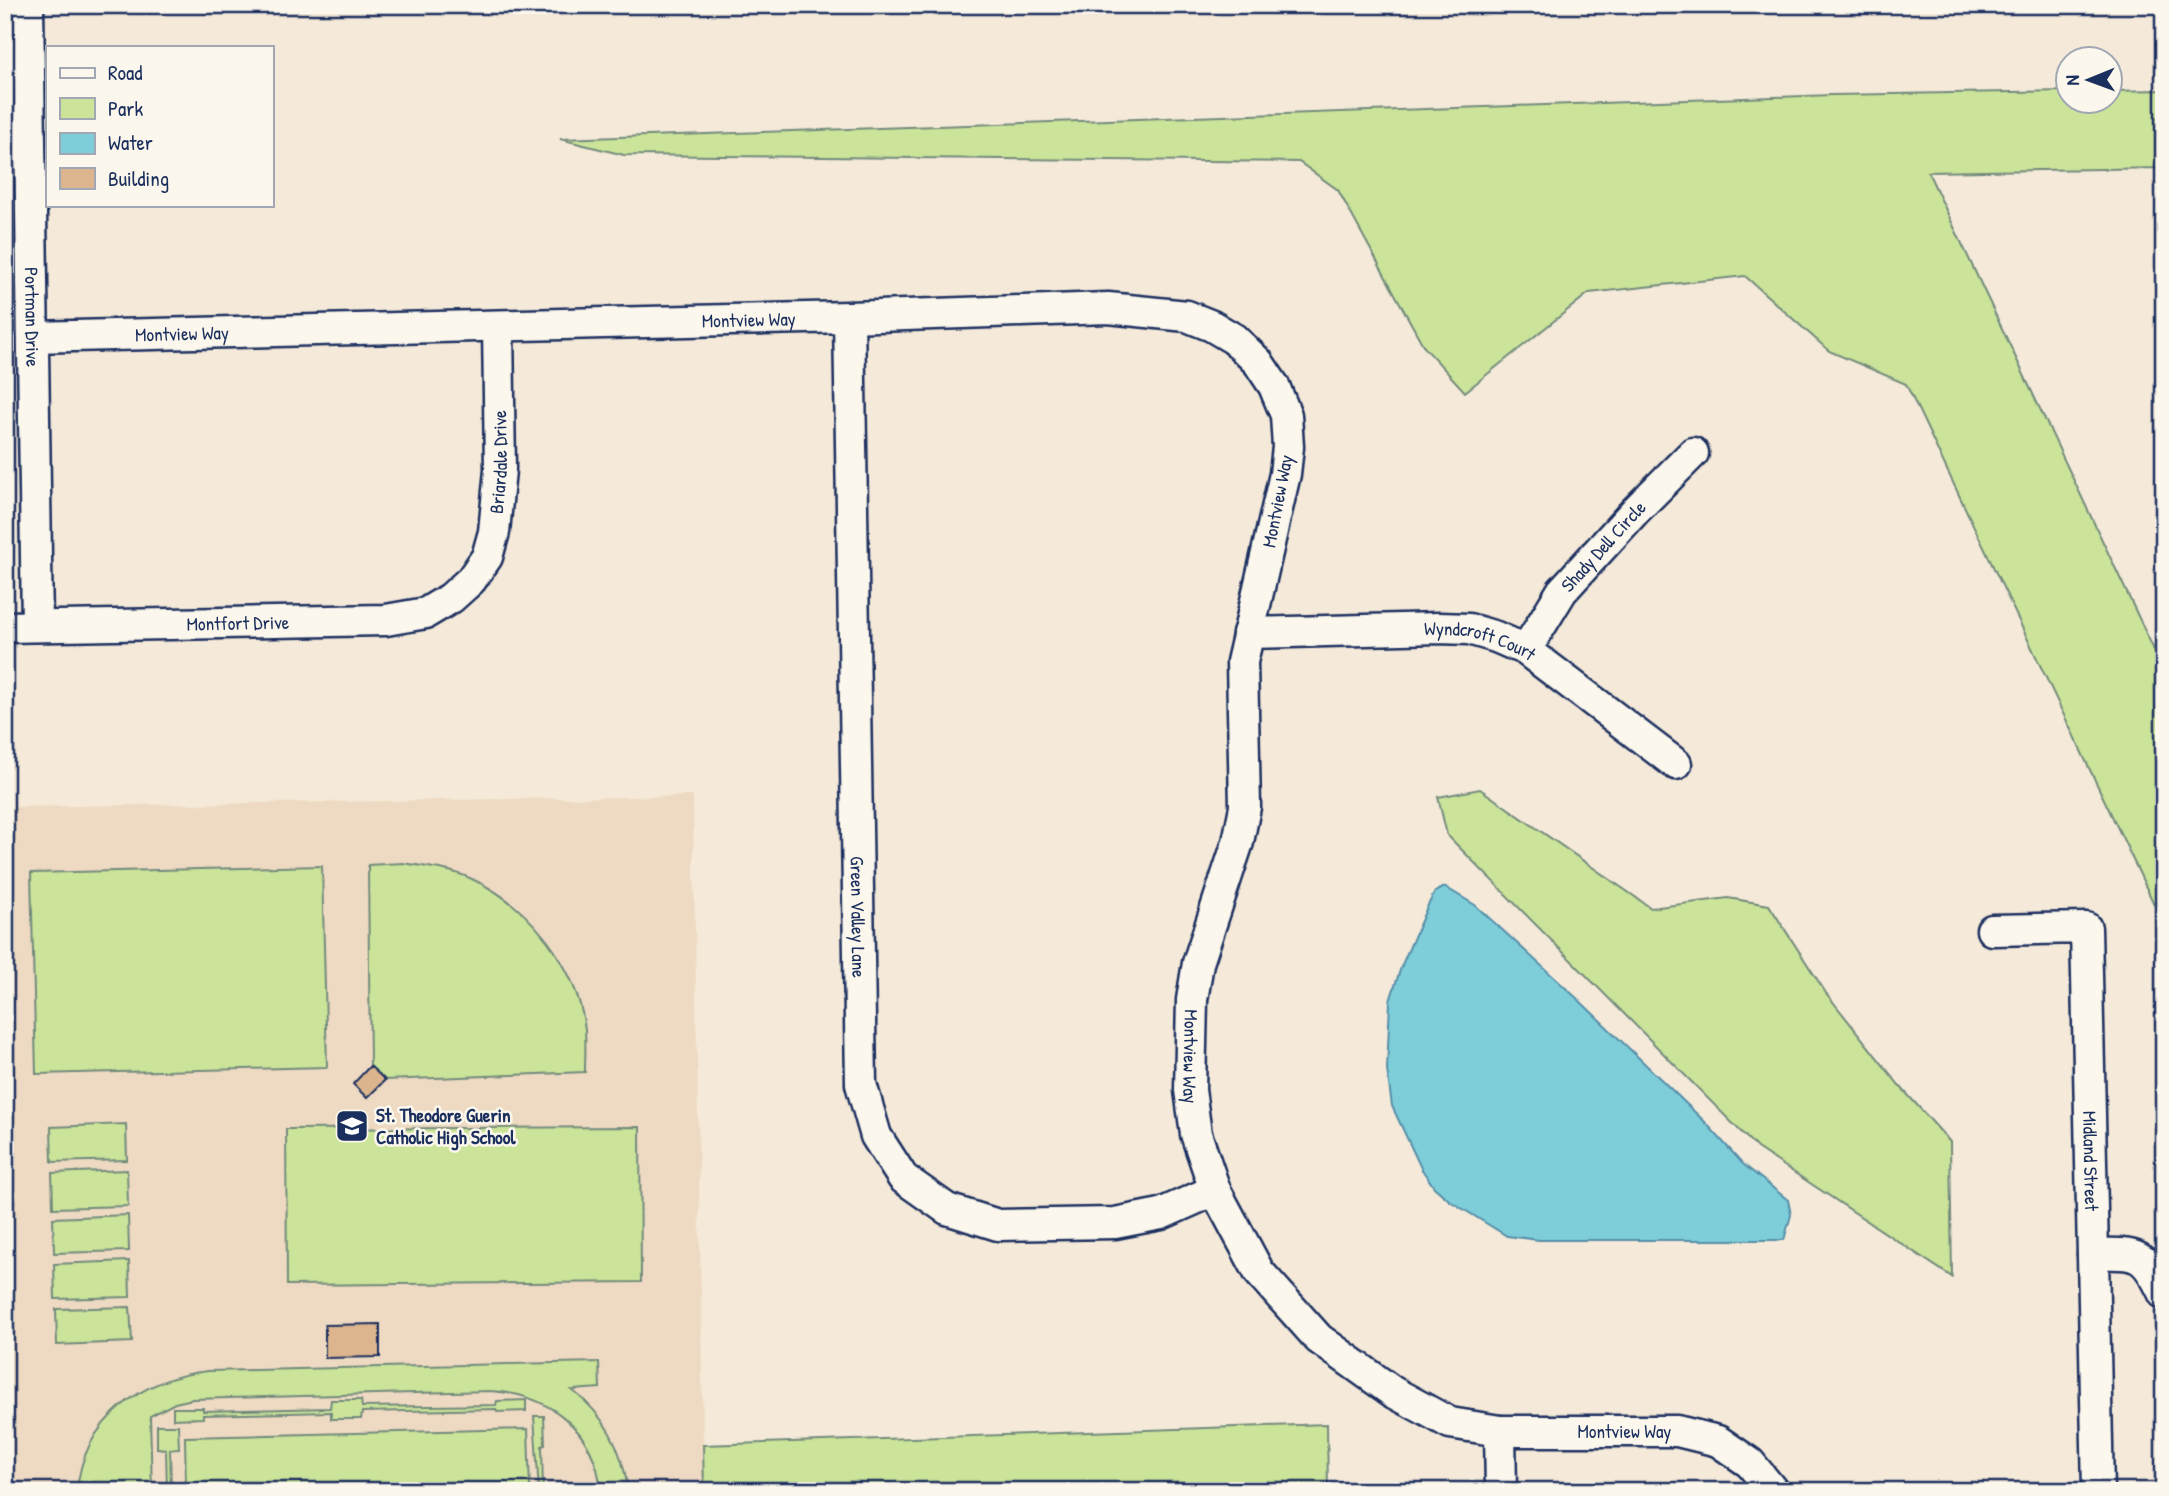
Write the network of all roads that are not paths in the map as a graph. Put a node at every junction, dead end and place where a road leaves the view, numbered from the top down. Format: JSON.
{"nodes":[{"id":1,"x":28,"y":5,"type":"edge"},
{"id":2,"x":849,"y":317,"type":"junction"},
{"id":3,"x":498,"y":326,"type":"junction"},
{"id":4,"x":33,"y":337,"type":"junction"},
{"id":5,"x":1693,"y":453,"type":"dead end"},
{"id":6,"x":463,"y":589,"type":"joint"},
{"id":7,"x":37,"y":626,"type":"junction"},
{"id":8,"x":5,"y":627,"type":"edge"},
{"id":9,"x":1248,"y":633,"type":"junction"},
{"id":10,"x":1525,"y":650,"type":"junction"},
{"id":11,"x":1676,"y":764,"type":"dead end"},
{"id":12,"x":1992,"y":930,"type":"dead end"},
{"id":13,"x":1215,"y":1190,"type":"junction"},
{"id":14,"x":2094,"y":1254,"type":"junction"},
{"id":15,"x":2164,"y":1294,"type":"edge"},
{"id":16,"x":1500,"y":1431,"type":"junction"},
{"id":17,"x":1502,"y":1491,"type":"edge"},
{"id":18,"x":1773,"y":1491,"type":"edge"},
{"id":19,"x":2098,"y":1491,"type":"edge"}],
"edges":[{"from":1,"to":4,"type":"street","name":"Portman Drive"},
{"from":2,"to":3,"type":"street","name":"Montview Way"},
{"from":2,"to":9,"type":"street","name":"Montview Way"},
{"from":2,"to":13,"type":"street","name":"Green Valley Lane"},
{"from":3,"to":4,"type":"street","name":"Montview Way"},
{"from":3,"to":6,"type":"street","name":"Briardale Drive"},
{"from":4,"to":7,"type":"street","name":"Portman Drive"},
{"from":5,"to":10,"type":"street","name":"Shady Dell Circle"},
{"from":6,"to":7,"type":"street","name":"Montfort Drive"},
{"from":7,"to":8,"type":"street","name":"Montfort Drive"},
{"from":9,"to":10,"type":"street","name":"Wyndcroft Court"},
{"from":9,"to":13,"type":"street","name":"Montview Way"},
{"from":10,"to":11,"type":"street","name":"Wyndcroft Court"},
{"from":12,"to":14,"type":"street","name":"Midland Street"},
{"from":13,"to":16,"type":"street","name":"Montview Way"},
{"from":14,"to":15,"type":"street"},
{"from":14,"to":19,"type":"street","name":"Midland Street"},
{"from":16,"to":17,"type":"street"},
{"from":16,"to":18,"type":"street","name":"Montview Way"}]}
